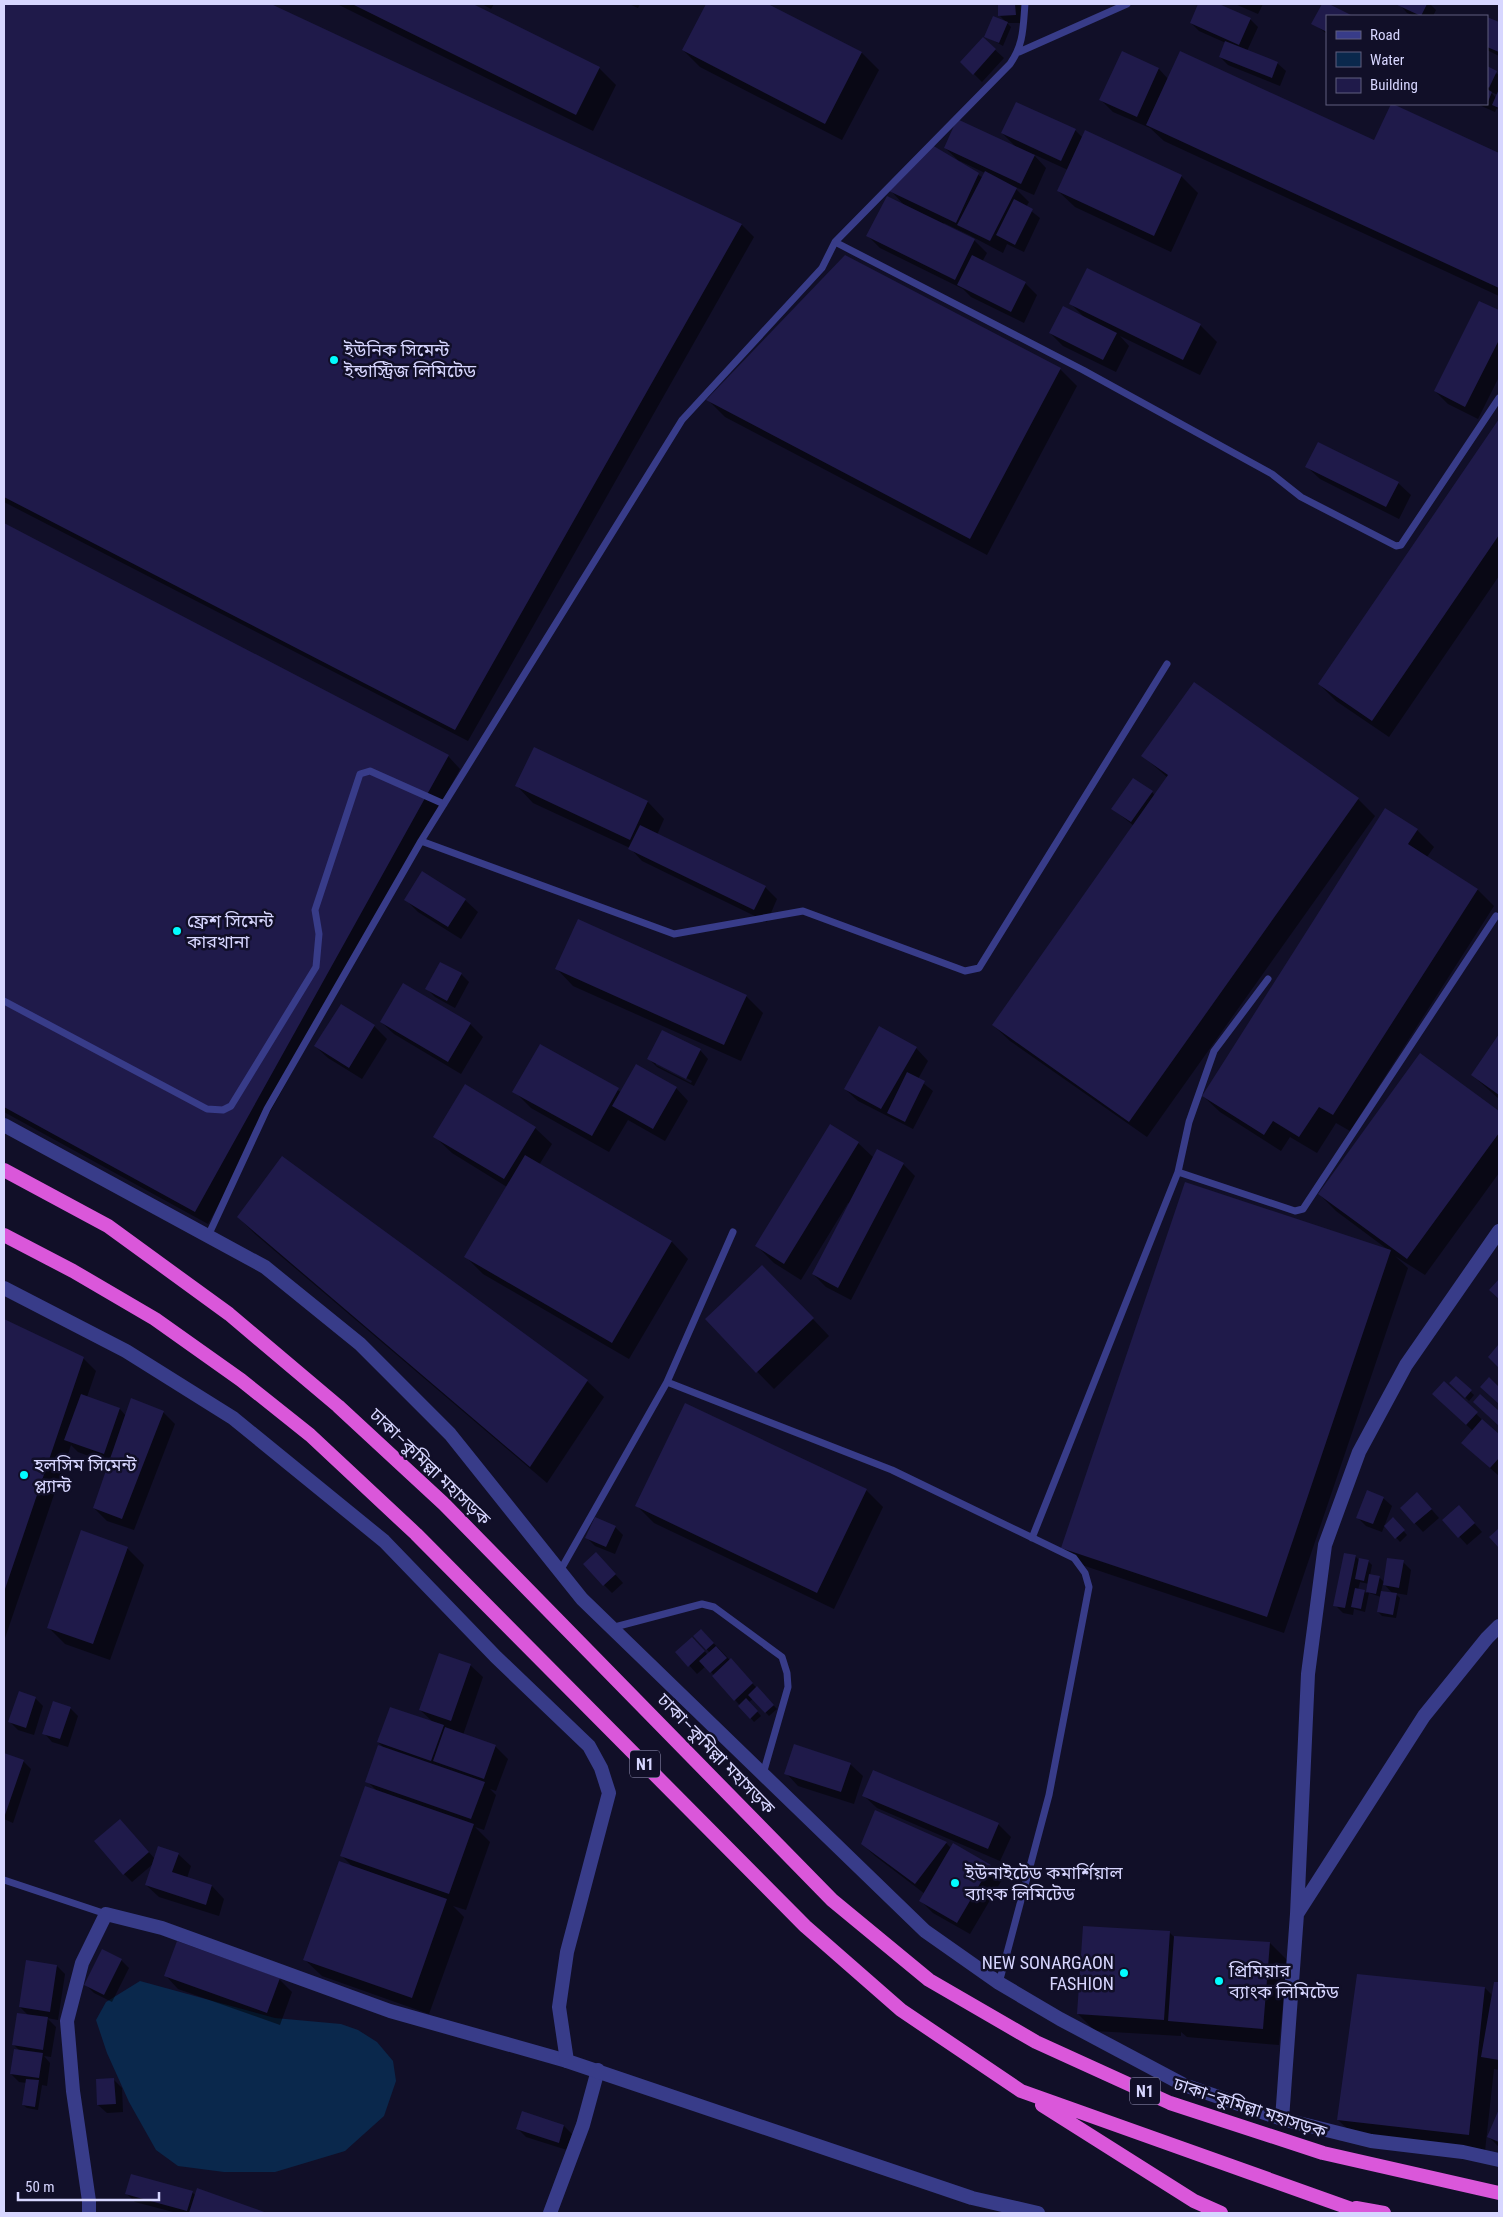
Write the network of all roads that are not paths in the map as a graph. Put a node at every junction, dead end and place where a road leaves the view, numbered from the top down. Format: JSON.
{"nodes":[{"id":1,"x":1025,"y":4,"type":"edge"},
{"id":2,"x":1127,"y":4,"type":"edge"},
{"id":3,"x":1019,"y":52,"type":"junction"},
{"id":4,"x":835,"y":242,"type":"junction"},
{"id":5,"x":1499,"y":398,"type":"edge"},
{"id":6,"x":1166,"y":664,"type":"dead end"},
{"id":7,"x":444,"y":804,"type":"junction"},
{"id":8,"x":421,"y":841,"type":"junction"},
{"id":9,"x":1496,"y":916,"type":"dead end"},
{"id":10,"x":1268,"y":979,"type":"dead end"},
{"id":11,"x":4,"y":1002,"type":"edge"},
{"id":12,"x":4,"y":1125,"type":"edge"},
{"id":13,"x":4,"y":1170,"type":"edge"},
{"id":14,"x":1178,"y":1172,"type":"junction"},
{"id":15,"x":1499,"y":1231,"type":"edge"},
{"id":16,"x":733,"y":1232,"type":"dead end"},
{"id":17,"x":4,"y":1235,"type":"edge"},
{"id":18,"x":208,"y":1236,"type":"junction"},
{"id":19,"x":4,"y":1288,"type":"edge"},
{"id":20,"x":667,"y":1382,"type":"junction"},
{"id":21,"x":1032,"y":1538,"type":"junction"},
{"id":22,"x":560,"y":1572,"type":"junction"},
{"id":23,"x":1499,"y":1626,"type":"edge"},
{"id":24,"x":611,"y":1628,"type":"junction"},
{"id":25,"x":763,"y":1775,"type":"junction"},
{"id":26,"x":4,"y":1880,"type":"edge"},
{"id":27,"x":106,"y":1914,"type":"junction"},
{"id":28,"x":1296,"y":1914,"type":"junction"},
{"id":29,"x":999,"y":1983,"type":"junction"},
{"id":30,"x":568,"y":2060,"type":"junction"},
{"id":31,"x":598,"y":2070,"type":"junction"},
{"id":32,"x":1020,"y":2091,"type":"junction"},
{"id":33,"x":1282,"y":2119,"type":"junction"},
{"id":34,"x":1499,"y":2160,"type":"edge"},
{"id":35,"x":1499,"y":2193,"type":"edge"},
{"id":36,"x":1338,"y":2205,"type":"junction"},
{"id":37,"x":89,"y":2213,"type":"edge"},
{"id":38,"x":550,"y":2213,"type":"edge"},
{"id":39,"x":1038,"y":2213,"type":"edge"},
{"id":40,"x":1221,"y":2213,"type":"edge"},
{"id":41,"x":1354,"y":2213,"type":"edge"},
{"id":42,"x":1359,"y":2213,"type":"edge"},
{"id":43,"x":1363,"y":2213,"type":"edge"},
{"id":44,"x":1372,"y":2213,"type":"edge"},
{"id":45,"x":1384,"y":2213,"type":"edge"}],
"edges":[{"from":1,"to":3,"type":"lane"},
{"from":2,"to":3,"type":"lane"},
{"from":3,"to":4,"type":"lane"},
{"from":4,"to":5,"type":"lane"},
{"from":4,"to":7,"type":"lane"},
{"from":6,"to":8,"type":"lane"},
{"from":7,"to":8,"type":"lane"},
{"from":7,"to":11,"type":"lane"},
{"from":8,"to":18,"type":"lane"},
{"from":9,"to":14,"type":"lane"},
{"from":10,"to":14,"type":"lane"},
{"from":12,"to":18,"type":"street"},
{"from":13,"to":35,"type":"highway","name":"ঢাকা–কুমিল্লা মহাসড়ক","number":"N1"},
{"from":14,"to":21,"type":"lane"},
{"from":15,"to":28,"type":"street"},
{"from":16,"to":20,"type":"lane"},
{"from":17,"to":32,"type":"highway","number":"N1"},
{"from":18,"to":22,"type":"street"},
{"from":19,"to":30,"type":"street"},
{"from":20,"to":21,"type":"lane"},
{"from":20,"to":22,"type":"lane"},
{"from":21,"to":29,"type":"lane"},
{"from":22,"to":24,"type":"street"},
{"from":23,"to":28,"type":"street"},
{"from":24,"to":25,"type":"street"},
{"from":24,"to":25,"type":"lane"},
{"from":25,"to":29,"type":"street"},
{"from":26,"to":27,"type":"lane"},
{"from":27,"to":30,"type":"street"},
{"from":27,"to":37,"type":"street"},
{"from":28,"to":33,"type":"street"},
{"from":29,"to":33,"type":"street"},
{"from":30,"to":31,"type":"street"},
{"from":31,"to":38,"type":"street"},
{"from":31,"to":39,"type":"street"},
{"from":32,"to":36,"type":"highway","number":"N1"},
{"from":32,"to":40,"type":"highway","number":"N1"},
{"from":33,"to":34,"type":"street"},
{"from":36,"to":41,"type":"highway","number":"N1"},
{"from":36,"to":42,"type":"highway","number":"N1"},
{"from":36,"to":43,"type":"highway","number":"N1"},
{"from":36,"to":44,"type":"highway","number":"N1"},
{"from":36,"to":45,"type":"highway","number":"N1"}]}
